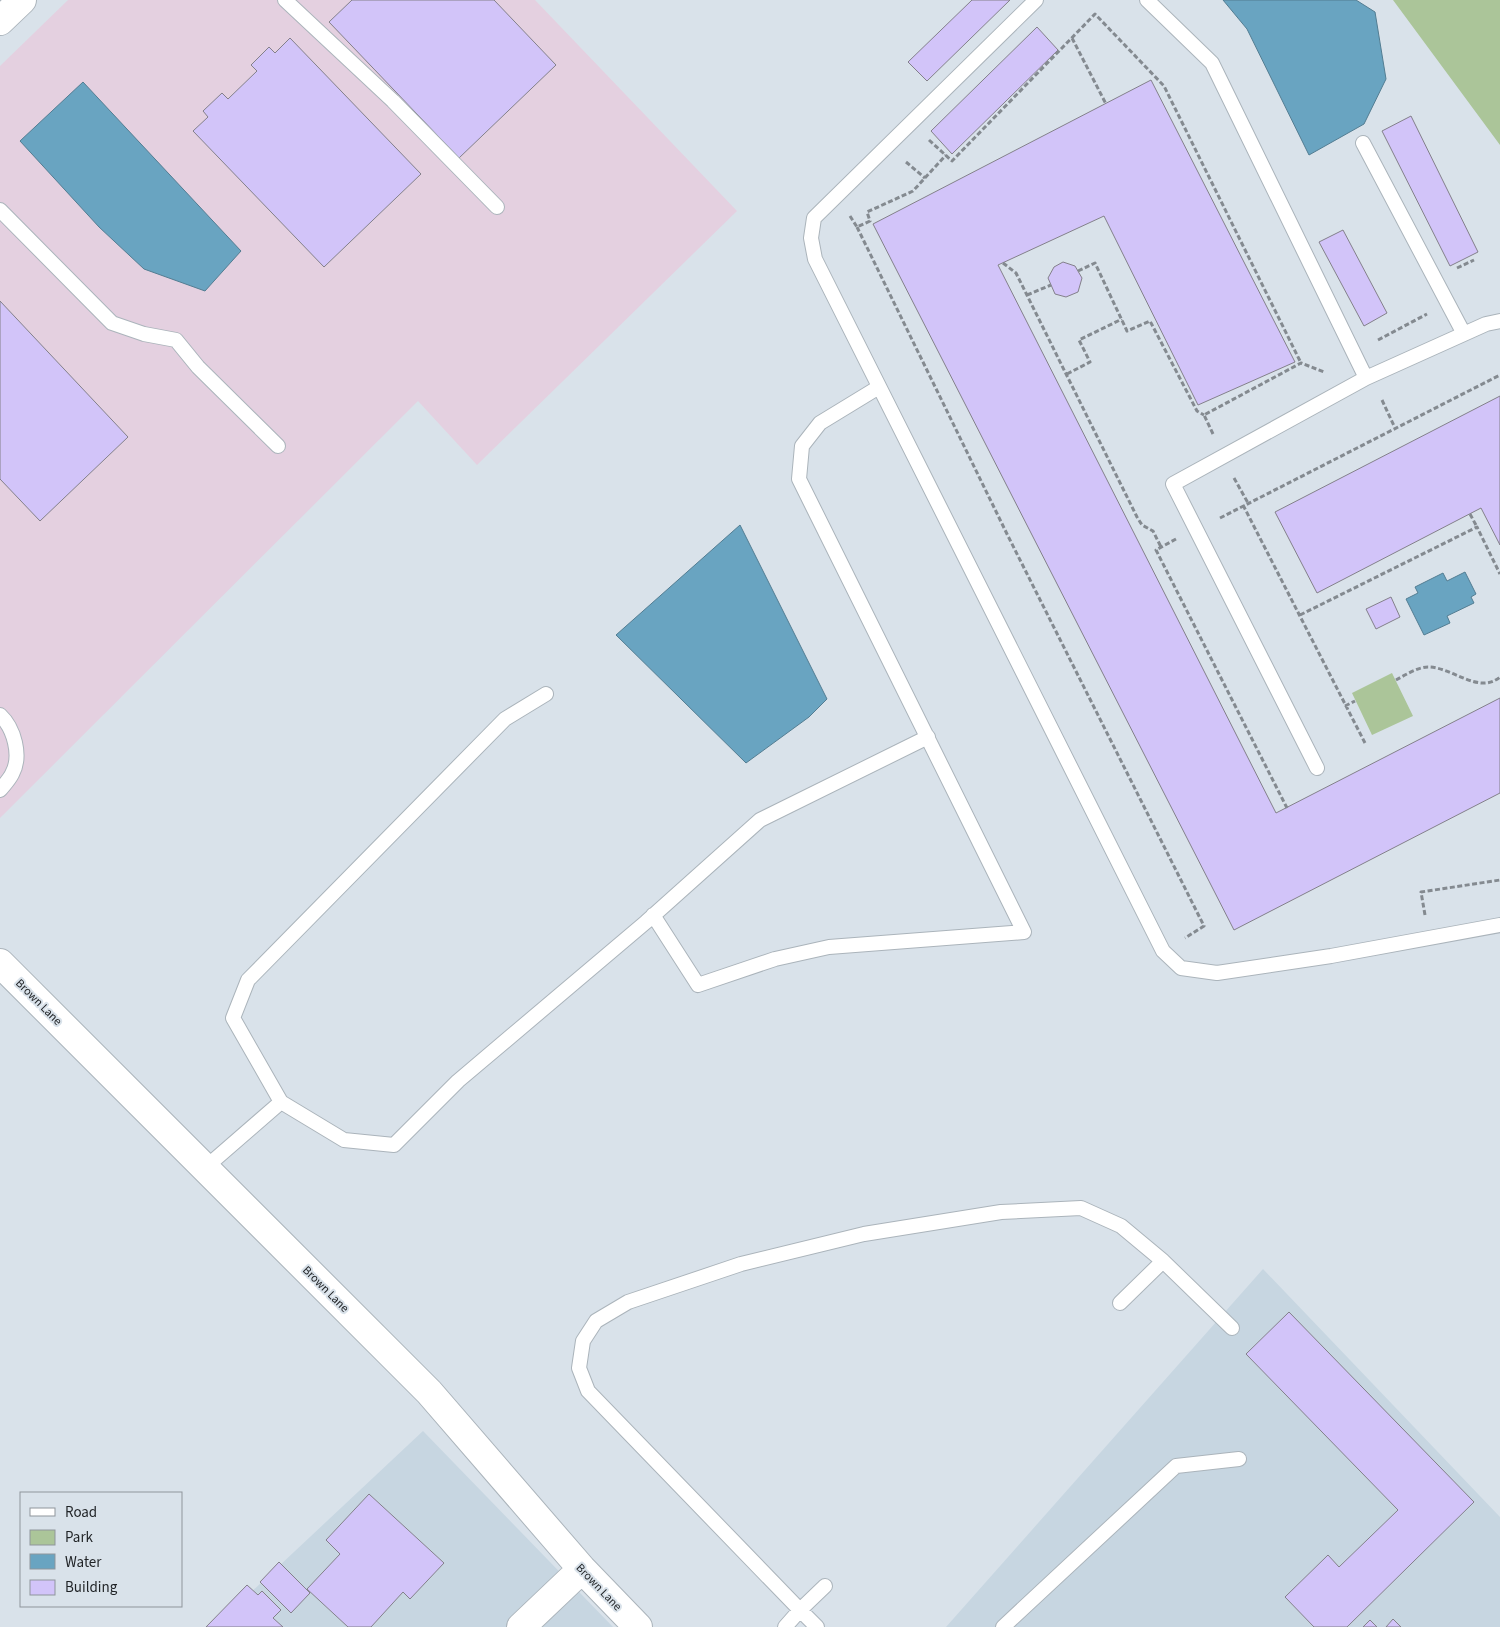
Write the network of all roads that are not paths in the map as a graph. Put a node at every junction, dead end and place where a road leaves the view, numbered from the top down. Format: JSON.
{"nodes":[{"id":1,"x":22,"y":0,"type":"edge"},
{"id":2,"x":285,"y":0,"type":"edge"},
{"id":3,"x":1036,"y":0,"type":"edge"},
{"id":4,"x":1147,"y":0,"type":"edge"},
{"id":5,"x":0,"y":21,"type":"edge"},
{"id":6,"x":1363,"y":143,"type":"dead end"},
{"id":7,"x":497,"y":207,"type":"dead end"},
{"id":8,"x":0,"y":210,"type":"edge"},
{"id":9,"x":1500,"y":320,"type":"edge"},
{"id":10,"x":1464,"y":334,"type":"junction"},
{"id":11,"x":1366,"y":378,"type":"junction"},
{"id":12,"x":879,"y":387,"type":"junction"},
{"id":13,"x":278,"y":446,"type":"dead end"},
{"id":14,"x":546,"y":694,"type":"dead end"},
{"id":15,"x":0,"y":715,"type":"edge"},
{"id":16,"x":928,"y":737,"type":"junction"},
{"id":17,"x":1317,"y":768,"type":"dead end"},
{"id":18,"x":0,"y":790,"type":"edge"},
{"id":19,"x":653,"y":915,"type":"junction"},
{"id":20,"x":1500,"y":925,"type":"edge"},
{"id":21,"x":0,"y":963,"type":"edge"},
{"id":22,"x":281,"y":1102,"type":"junction"},
{"id":23,"x":205,"y":1168,"type":"junction"},
{"id":24,"x":1162,"y":1260,"type":"junction"},
{"id":25,"x":1120,"y":1303,"type":"dead end"},
{"id":26,"x":1232,"y":1328,"type":"dead end"},
{"id":27,"x":1239,"y":1458,"type":"dead end"},
{"id":28,"x":582,"y":1569,"type":"junction"},
{"id":29,"x":825,"y":1586,"type":"dead end"},
{"id":30,"x":800,"y":1610,"type":"junction"},
{"id":31,"x":521,"y":1627,"type":"edge"},
{"id":32,"x":638,"y":1627,"type":"edge"},
{"id":33,"x":785,"y":1627,"type":"edge"},
{"id":34,"x":817,"y":1627,"type":"edge"},
{"id":35,"x":1003,"y":1627,"type":"edge"}],
"edges":[{"from":1,"to":5,"type":"street"},
{"from":2,"to":7,"type":"lane"},
{"from":3,"to":12,"type":"lane"},
{"from":4,"to":11,"type":"lane"},
{"from":6,"to":10,"type":"lane"},
{"from":8,"to":13,"type":"lane"},
{"from":9,"to":10,"type":"lane"},
{"from":10,"to":11,"type":"lane"},
{"from":11,"to":17,"type":"lane"},
{"from":12,"to":16,"type":"lane"},
{"from":12,"to":20,"type":"lane"},
{"from":14,"to":22,"type":"lane"},
{"from":15,"to":18,"type":"lane"},
{"from":16,"to":19,"type":"lane"},
{"from":16,"to":19,"type":"lane"},
{"from":19,"to":22,"type":"lane"},
{"from":21,"to":23,"type":"street","name":"Brown Lane"},
{"from":22,"to":23,"type":"lane"},
{"from":23,"to":28,"type":"street","name":"Brown Lane"},
{"from":24,"to":25,"type":"lane"},
{"from":24,"to":26,"type":"lane"},
{"from":24,"to":30,"type":"lane"},
{"from":27,"to":35,"type":"lane"},
{"from":28,"to":31,"type":"street"},
{"from":28,"to":32,"type":"street","name":"Brown Lane"},
{"from":29,"to":30,"type":"lane"},
{"from":30,"to":33,"type":"lane"},
{"from":30,"to":34,"type":"lane"}]}
